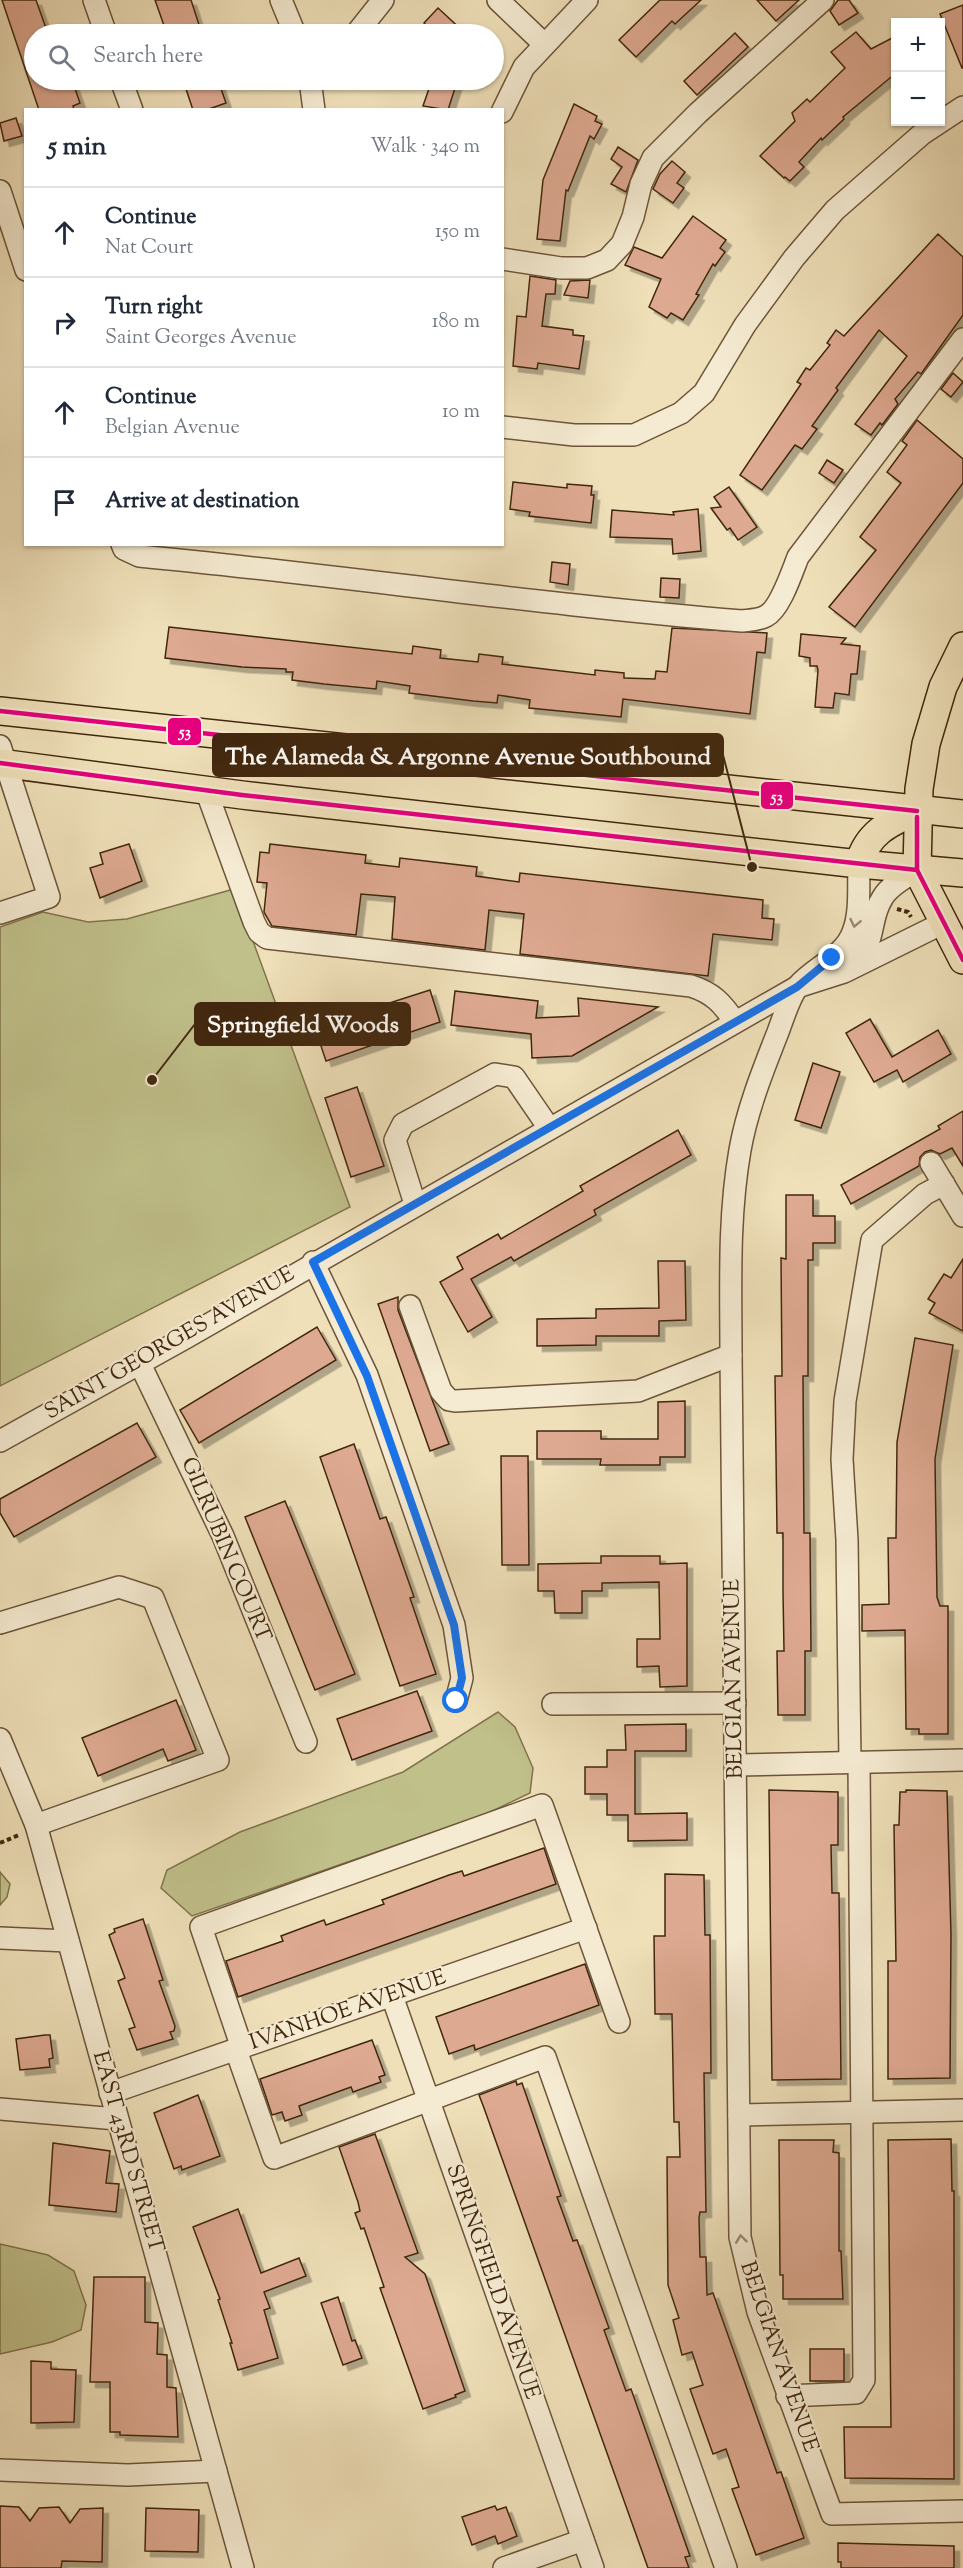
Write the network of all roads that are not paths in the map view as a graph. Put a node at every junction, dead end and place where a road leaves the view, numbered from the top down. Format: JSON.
{"nodes":[{"id":1,"x":94,"y":0,"type":"edge"},
{"id":2,"x":281,"y":0,"type":"edge"},
{"id":3,"x":383,"y":0,"type":"edge"},
{"id":4,"x":498,"y":0,"type":"edge"},
{"id":5,"x":587,"y":0,"type":"edge"},
{"id":6,"x":823,"y":0,"type":"edge"},
{"id":7,"x":102,"y":24,"type":"edge"},
{"id":8,"x":291,"y":24,"type":"edge"},
{"id":9,"x":364,"y":24,"type":"edge"},
{"id":10,"x":543,"y":43,"type":"junction"},
{"id":11,"x":125,"y":90,"type":"edge"},
{"id":12,"x":311,"y":90,"type":"edge"},
{"id":13,"x":963,"y":107,"type":"edge"},
{"id":14,"x":131,"y":108,"type":"edge"},
{"id":15,"x":314,"y":108,"type":"edge"},
{"id":16,"x":504,"y":108,"type":"edge"},
{"id":17,"x":0,"y":191,"type":"edge"},
{"id":18,"x":504,"y":259,"type":"edge"},
{"id":19,"x":24,"y":264,"type":"edge"},
{"id":20,"x":963,"y":339,"type":"edge"},
{"id":21,"x":504,"y":427,"type":"edge"},
{"id":22,"x":123,"y":546,"type":"edge"},
{"id":23,"x":963,"y":645,"type":"edge"},
{"id":24,"x":0,"y":711,"type":"edge"},
{"id":25,"x":2,"y":758,"type":"edge"},
{"id":26,"x":207,"y":790,"type":"junction"},
{"id":27,"x":917,"y":811,"type":"junction"},
{"id":28,"x":963,"y":814,"type":"edge"},
{"id":29,"x":859,"y":864,"type":"junction"},
{"id":30,"x":916,"y":870,"type":"junction"},
{"id":31,"x":963,"y":873,"type":"edge"},
{"id":32,"x":0,"y":913,"type":"edge"},
{"id":33,"x":953,"y":917,"type":"edge"},
{"id":34,"x":963,"y":960,"type":"edge"},
{"id":35,"x":844,"y":972,"type":"junction"},
{"id":36,"x":797,"y":987,"type":"junction"},
{"id":37,"x":735,"y":1022,"type":"junction"},
{"id":38,"x":549,"y":1128,"type":"junction"},
{"id":39,"x":931,"y":1162,"type":"dead end"},
{"id":40,"x":944,"y":1184,"type":"junction"},
{"id":41,"x":415,"y":1204,"type":"junction"},
{"id":42,"x":963,"y":1216,"type":"edge"},
{"id":43,"x":313,"y":1262,"type":"junction"},
{"id":44,"x":410,"y":1306,"type":"dead end"},
{"id":45,"x":730,"y":1355,"type":"junction"},
{"id":46,"x":139,"y":1362,"type":"junction"},
{"id":47,"x":0,"y":1441,"type":"edge"},
{"id":48,"x":0,"y":1623,"type":"edge"},
{"id":49,"x":456,"y":1701,"type":"dead end"},
{"id":50,"x":735,"y":1703,"type":"junction"},
{"id":51,"x":552,"y":1704,"type":"dead end"},
{"id":52,"x":0,"y":1739,"type":"edge"},
{"id":53,"x":306,"y":1742,"type":"dead end"},
{"id":54,"x":963,"y":1761,"type":"edge"},
{"id":55,"x":855,"y":1762,"type":"junction"},
{"id":56,"x":737,"y":1765,"type":"junction"},
{"id":57,"x":29,"y":1829,"type":"junction"},
{"id":58,"x":586,"y":1928,"type":"junction"},
{"id":59,"x":0,"y":1938,"type":"edge"},
{"id":60,"x":68,"y":1941,"type":"junction"},
{"id":61,"x":392,"y":1996,"type":"junction"},
{"id":62,"x":619,"y":2022,"type":"dead end"},
{"id":63,"x":239,"y":2049,"type":"junction"},
{"id":64,"x":110,"y":2093,"type":"junction"},
{"id":65,"x":429,"y":2101,"type":"junction"},
{"id":66,"x":0,"y":2109,"type":"edge"},
{"id":67,"x":963,"y":2110,"type":"edge"},
{"id":68,"x":861,"y":2112,"type":"junction"},
{"id":69,"x":739,"y":2115,"type":"junction"},
{"id":70,"x":117,"y":2119,"type":"junction"},
{"id":71,"x":787,"y":2396,"type":"junction"},
{"id":72,"x":0,"y":2470,"type":"edge"},
{"id":73,"x":216,"y":2471,"type":"junction"},
{"id":74,"x":963,"y":2511,"type":"edge"},
{"id":75,"x":583,"y":2540,"type":"junction"},
{"id":76,"x":243,"y":2568,"type":"edge"},
{"id":77,"x":504,"y":2568,"type":"edge"},
{"id":78,"x":593,"y":2568,"type":"edge"},
{"id":79,"x":726,"y":2568,"type":"edge"}],
"edges":[{"from":1,"to":7,"type":"street"},
{"from":2,"to":8,"type":"street"},
{"from":3,"to":9,"type":"street"},
{"from":4,"to":10,"type":"street"},
{"from":5,"to":10,"type":"street"},
{"from":6,"to":18,"type":"street"},
{"from":10,"to":16,"type":"street"},
{"from":11,"to":14,"type":"street"},
{"from":12,"to":15,"type":"street"},
{"from":13,"to":21,"type":"street"},
{"from":17,"to":19,"type":"street"},
{"from":20,"to":22,"type":"street"},
{"from":23,"to":27,"type":"main road"},
{"from":24,"to":27,"type":"main road"},
{"from":25,"to":26,"type":"main road"},
{"from":25,"to":32,"type":"street"},
{"from":26,"to":29,"type":"main road"},
{"from":26,"to":37,"type":"street"},
{"from":27,"to":28,"type":"main road"},
{"from":27,"to":29,"type":"main road"},
{"from":27,"to":30,"type":"main road"},
{"from":29,"to":30,"type":"main road"},
{"from":29,"to":36,"type":"street","name":"BELGIAN AVENUE","one_way":true},
{"from":30,"to":31,"type":"main road"},
{"from":30,"to":33,"type":"main road"},
{"from":30,"to":35,"type":"street","name":"SAINT GEORGES AVENUE"},
{"from":33,"to":34,"type":"main road"},
{"from":33,"to":35,"type":"street","name":"SAINT GEORGES AVENUE"},
{"from":35,"to":36,"type":"street","name":"SAINT GEORGES AVENUE"},
{"from":36,"to":37,"type":"street","name":"SAINT GEORGES AVENUE"},
{"from":36,"to":45,"type":"street","name":"BELGIAN AVENUE"},
{"from":37,"to":38,"type":"street","name":"SAINT GEORGES AVENUE"},
{"from":38,"to":41,"type":"street","name":"SAINT GEORGES AVENUE"},
{"from":38,"to":41,"type":"street"},
{"from":39,"to":40,"type":"street"},
{"from":40,"to":42,"type":"street"},
{"from":40,"to":55,"type":"street"},
{"from":41,"to":43,"type":"street","name":"SAINT GEORGES AVENUE"},
{"from":43,"to":46,"type":"street","name":"SAINT GEORGES AVENUE"},
{"from":43,"to":49,"type":"street"},
{"from":44,"to":45,"type":"street"},
{"from":45,"to":50,"type":"street","name":"BELGIAN AVENUE"},
{"from":46,"to":47,"type":"street","name":"SAINT GEORGES AVENUE"},
{"from":46,"to":53,"type":"street","name":"GILRUBIN COURT"},
{"from":48,"to":57,"type":"street"},
{"from":50,"to":51,"type":"street"},
{"from":50,"to":56,"type":"street","name":"BELGIAN AVENUE"},
{"from":52,"to":57,"type":"street","name":"EAST 43RD STREET"},
{"from":54,"to":55,"type":"street"},
{"from":55,"to":56,"type":"street"},
{"from":55,"to":68,"type":"street"},
{"from":56,"to":69,"type":"street","name":"BELGIAN AVENUE"},
{"from":57,"to":60,"type":"street","name":"EAST 43RD STREET"},
{"from":58,"to":61,"type":"street","name":"IVANHOE AVENUE"},
{"from":58,"to":62,"type":"street"},
{"from":58,"to":63,"type":"street"},
{"from":59,"to":60,"type":"street"},
{"from":60,"to":64,"type":"street","name":"EAST 43RD STREET"},
{"from":61,"to":63,"type":"street","name":"IVANHOE AVENUE"},
{"from":61,"to":65,"type":"street","name":"SPRINGFIELD AVENUE"},
{"from":63,"to":64,"type":"street","name":"IVANHOE AVENUE"},
{"from":63,"to":65,"type":"street"},
{"from":64,"to":70,"type":"street","name":"EAST 43RD STREET"},
{"from":65,"to":75,"type":"street","name":"SPRINGFIELD AVENUE"},
{"from":65,"to":79,"type":"street"},
{"from":66,"to":70,"type":"street"},
{"from":67,"to":68,"type":"street"},
{"from":68,"to":69,"type":"street"},
{"from":68,"to":71,"type":"street"},
{"from":71,"to":69,"type":"street","name":"BELGIAN AVENUE","one_way":true},
{"from":70,"to":73,"type":"street","name":"EAST 43RD STREET"},
{"from":71,"to":74,"type":"street","name":"BELGIAN AVENUE"},
{"from":72,"to":73,"type":"street"},
{"from":73,"to":76,"type":"street","name":"EAST 43RD STREET"},
{"from":75,"to":77,"type":"street"},
{"from":75,"to":78,"type":"street","name":"SPRINGFIELD AVENUE"}]}
